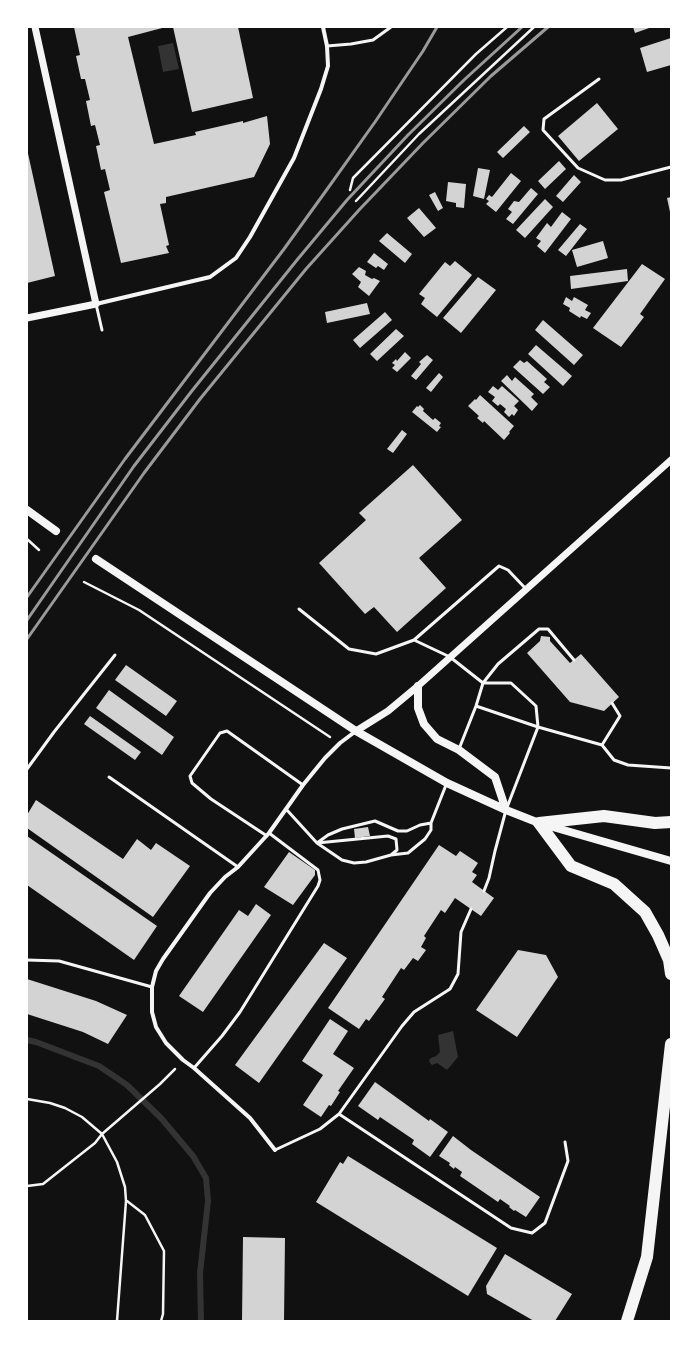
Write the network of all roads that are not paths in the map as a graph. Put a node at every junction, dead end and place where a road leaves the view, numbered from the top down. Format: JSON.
{"nodes":[{"id":1,"x":35,"y":27,"type":"edge"},
{"id":2,"x":323,"y":27,"type":"edge"},
{"id":3,"x":391,"y":27,"type":"edge"},
{"id":4,"x":327,"y":46,"type":"junction"},
{"id":5,"x":599,"y":79,"type":"dead end"},
{"id":6,"x":671,"y":167,"type":"edge"},
{"id":7,"x":96,"y":304,"type":"junction"},
{"id":8,"x":27,"y":318,"type":"edge"},
{"id":9,"x":102,"y":330,"type":"dead end"},
{"id":10,"x":671,"y":460,"type":"edge"},
{"id":11,"x":27,"y":510,"type":"edge"},
{"id":12,"x":56,"y":531,"type":"dead end"},
{"id":13,"x":96,"y":559,"type":"dead end"},
{"id":14,"x":526,"y":589,"type":"junction"},
{"id":15,"x":299,"y":609,"type":"dead end"},
{"id":16,"x":414,"y":640,"type":"junction"},
{"id":17,"x":115,"y":655,"type":"dead end"},
{"id":18,"x":450,"y":658,"type":"junction"},
{"id":19,"x":574,"y":660,"type":"dead end"},
{"id":20,"x":483,"y":684,"type":"junction"},
{"id":21,"x":418,"y":686,"type":"junction"},
{"id":22,"x":612,"y":703,"type":"dead end"},
{"id":23,"x":476,"y":706,"type":"junction"},
{"id":24,"x":538,"y":727,"type":"junction"},
{"id":25,"x":356,"y":731,"type":"junction"},
{"id":26,"x":602,"y":745,"type":"junction"},
{"id":27,"x":458,"y":750,"type":"junction"},
{"id":28,"x":671,"y":768,"type":"edge"},
{"id":29,"x":27,"y":769,"type":"edge"},
{"id":30,"x":109,"y":777,"type":"dead end"},
{"id":31,"x":447,"y":783,"type":"junction"},
{"id":32,"x":303,"y":785,"type":"junction"},
{"id":33,"x":286,"y":809,"type":"junction"},
{"id":34,"x":506,"y":810,"type":"junction"},
{"id":35,"x":671,"y":822,"type":"edge"},
{"id":36,"x":431,"y":823,"type":"junction"},
{"id":37,"x":539,"y":823,"type":"junction"},
{"id":38,"x":268,"y":834,"type":"junction"},
{"id":39,"x":317,"y":843,"type":"junction"},
{"id":40,"x":391,"y":855,"type":"junction"},
{"id":41,"x":671,"y":861,"type":"edge"},
{"id":42,"x":238,"y":866,"type":"junction"},
{"id":43,"x":484,"y":891,"type":"dead end"},
{"id":44,"x":471,"y":909,"type":"dead end"},
{"id":45,"x":27,"y":960,"type":"edge"},
{"id":46,"x":671,"y":974,"type":"edge"},
{"id":47,"x":152,"y":987,"type":"junction"},
{"id":48,"x":671,"y":1044,"type":"edge"},
{"id":49,"x":194,"y":1068,"type":"junction"},
{"id":50,"x":339,"y":1114,"type":"junction"},
{"id":51,"x":565,"y":1142,"type":"dead end"},
{"id":52,"x":275,"y":1150,"type":"joint"},
{"id":53,"x":627,"y":1321,"type":"edge"}],
"edges":[{"from":1,"to":7,"type":"street"},
{"from":2,"to":4,"type":"street"},
{"from":3,"to":4,"type":"lane"},
{"from":4,"to":7,"type":"street"},
{"from":5,"to":6,"type":"lane"},
{"from":7,"to":8,"type":"street"},
{"from":7,"to":9,"type":"lane"},
{"from":10,"to":14,"type":"street"},
{"from":11,"to":12,"type":"main road"},
{"from":13,"to":25,"type":"main road"},
{"from":14,"to":16,"type":"lane"},
{"from":14,"to":18,"type":"street"},
{"from":15,"to":16,"type":"lane"},
{"from":16,"to":18,"type":"lane"},
{"from":17,"to":29,"type":"lane"},
{"from":18,"to":20,"type":"lane"},
{"from":18,"to":21,"type":"street"},
{"from":19,"to":20,"type":"lane"},
{"from":20,"to":23,"type":"lane"},
{"from":20,"to":24,"type":"lane"},
{"from":21,"to":25,"type":"street"},
{"from":21,"to":27,"type":"main road"},
{"from":22,"to":26,"type":"lane"},
{"from":23,"to":24,"type":"lane"},
{"from":23,"to":27,"type":"lane"},
{"from":24,"to":26,"type":"lane"},
{"from":24,"to":34,"type":"lane"},
{"from":25,"to":31,"type":"main road"},
{"from":25,"to":32,"type":"street"},
{"from":26,"to":28,"type":"lane"},
{"from":27,"to":34,"type":"main road"},
{"from":30,"to":42,"type":"lane"},
{"from":31,"to":34,"type":"main road"},
{"from":31,"to":36,"type":"lane"},
{"from":32,"to":33,"type":"street"},
{"from":32,"to":38,"type":"lane"},
{"from":33,"to":38,"type":"street"},
{"from":33,"to":39,"type":"lane"},
{"from":34,"to":37,"type":"main road"},
{"from":34,"to":43,"type":"lane"},
{"from":35,"to":37,"type":"highway"},
{"from":36,"to":39,"type":"lane"},
{"from":36,"to":40,"type":"lane"},
{"from":37,"to":41,"type":"main road"},
{"from":37,"to":46,"type":"highway"},
{"from":38,"to":42,"type":"street"},
{"from":38,"to":49,"type":"lane"},
{"from":39,"to":40,"type":"lane"},
{"from":39,"to":40,"type":"lane"},
{"from":42,"to":47,"type":"street"},
{"from":44,"to":50,"type":"lane"},
{"from":45,"to":47,"type":"lane"},
{"from":47,"to":49,"type":"street"},
{"from":48,"to":53,"type":"highway"},
{"from":49,"to":52,"type":"street"},
{"from":50,"to":51,"type":"lane"},
{"from":50,"to":52,"type":"lane"}]}
